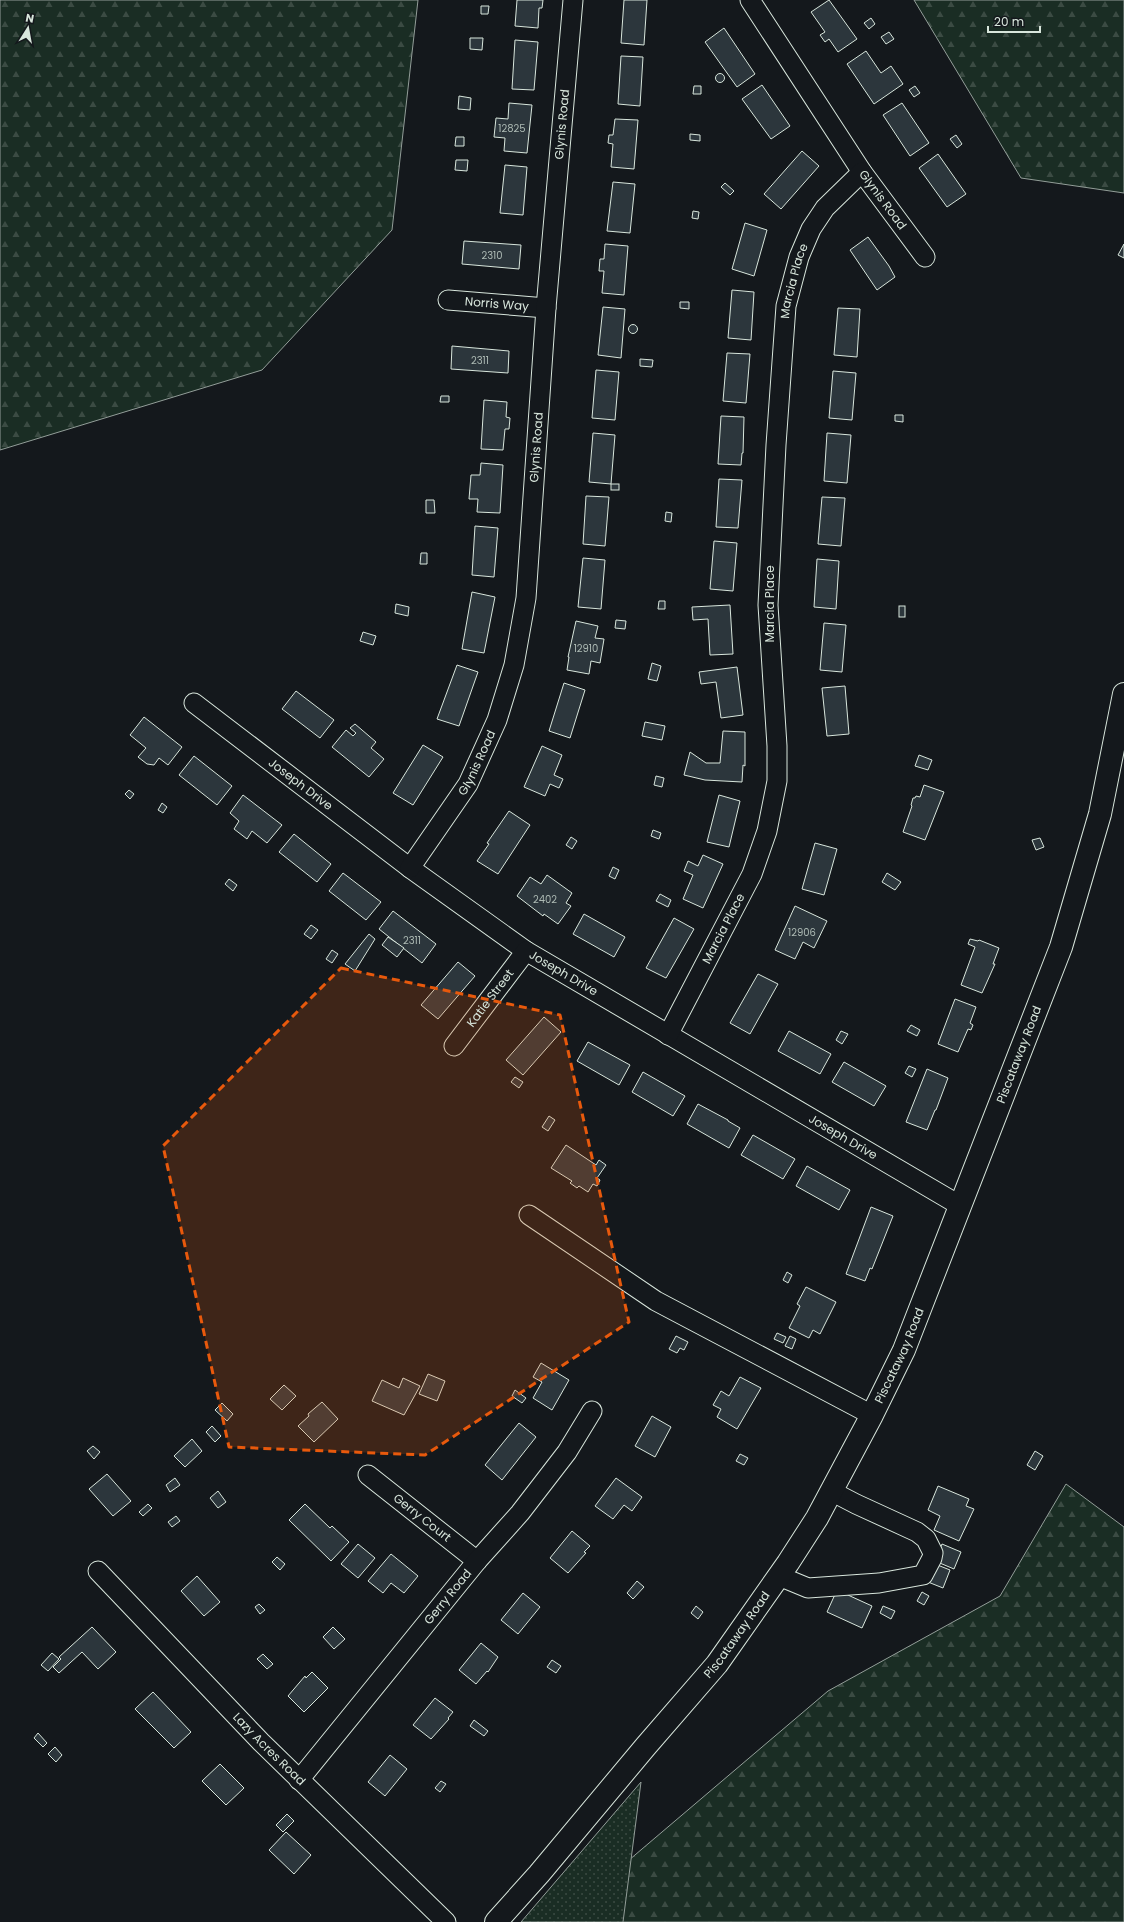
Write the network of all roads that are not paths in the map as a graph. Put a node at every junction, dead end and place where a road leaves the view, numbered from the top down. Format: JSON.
{"nodes":[{"id":1,"x":573,"y":0,"type":"edge"},
{"id":2,"x":750,"y":0,"type":"edge"},
{"id":3,"x":862,"y":172,"type":"junction"},
{"id":4,"x":925,"y":257,"type":"dead end"},
{"id":5,"x":448,"y":300,"type":"dead end"},
{"id":6,"x":546,"y":308,"type":"junction"},
{"id":7,"x":1124,"y":694,"type":"edge"},
{"id":8,"x":194,"y":703,"type":"dead end"},
{"id":9,"x":410,"y":868,"type":"junction"},
{"id":10,"x":526,"y":951,"type":"junction"},
{"id":11,"x":668,"y":1036,"type":"junction"},
{"id":12,"x":454,"y":1046,"type":"dead end"},
{"id":13,"x":959,"y":1205,"type":"junction"},
{"id":14,"x":528,"y":1215,"type":"dead end"},
{"id":15,"x":592,"y":1411,"type":"dead end"},
{"id":16,"x":872,"y":1415,"type":"junction"},
{"id":17,"x":368,"y":1475,"type":"dead end"},
{"id":18,"x":831,"y":1492,"type":"junction"},
{"id":19,"x":477,"y":1561,"type":"junction"},
{"id":20,"x":98,"y":1571,"type":"dead end"},
{"id":21,"x":779,"y":1576,"type":"junction"},
{"id":22,"x":299,"y":1780,"type":"junction"},
{"id":23,"x":446,"y":1922,"type":"edge"},
{"id":24,"x":496,"y":1922,"type":"edge"}],
"edges":[{"from":1,"to":6,"type":"street","name":"Glynis Road"},
{"from":2,"to":3,"type":"street","name":"Glynis Road"},
{"from":3,"to":4,"type":"street","name":"Glynis Road"},
{"from":3,"to":11,"type":"street","name":"Marcia Place"},
{"from":5,"to":6,"type":"street","name":"Norris Way"},
{"from":6,"to":9,"type":"street","name":"Glynis Road"},
{"from":7,"to":13,"type":"main road","name":"Piscataway Road"},
{"from":8,"to":9,"type":"street","name":"Joseph Drive"},
{"from":9,"to":10,"type":"street","name":"Joseph Drive"},
{"from":10,"to":11,"type":"street","name":"Joseph Drive"},
{"from":10,"to":12,"type":"street","name":"Katie Street"},
{"from":11,"to":13,"type":"street","name":"Joseph Drive"},
{"from":13,"to":16,"type":"main road","name":"Piscataway Road"},
{"from":14,"to":16,"type":"street"},
{"from":15,"to":19,"type":"street","name":"Gerry Road"},
{"from":16,"to":18,"type":"main road","name":"Piscataway Road"},
{"from":17,"to":19,"type":"street","name":"Gerry Court"},
{"from":18,"to":21,"type":"main road","name":"Piscataway Road"},
{"from":18,"to":21,"type":"street"},
{"from":19,"to":22,"type":"street","name":"Gerry Road"},
{"from":20,"to":22,"type":"street","name":"Lazy Acres Road"},
{"from":21,"to":24,"type":"main road","name":"Piscataway Road"},
{"from":22,"to":23,"type":"street","name":"Lazy Acres Road"}]}
